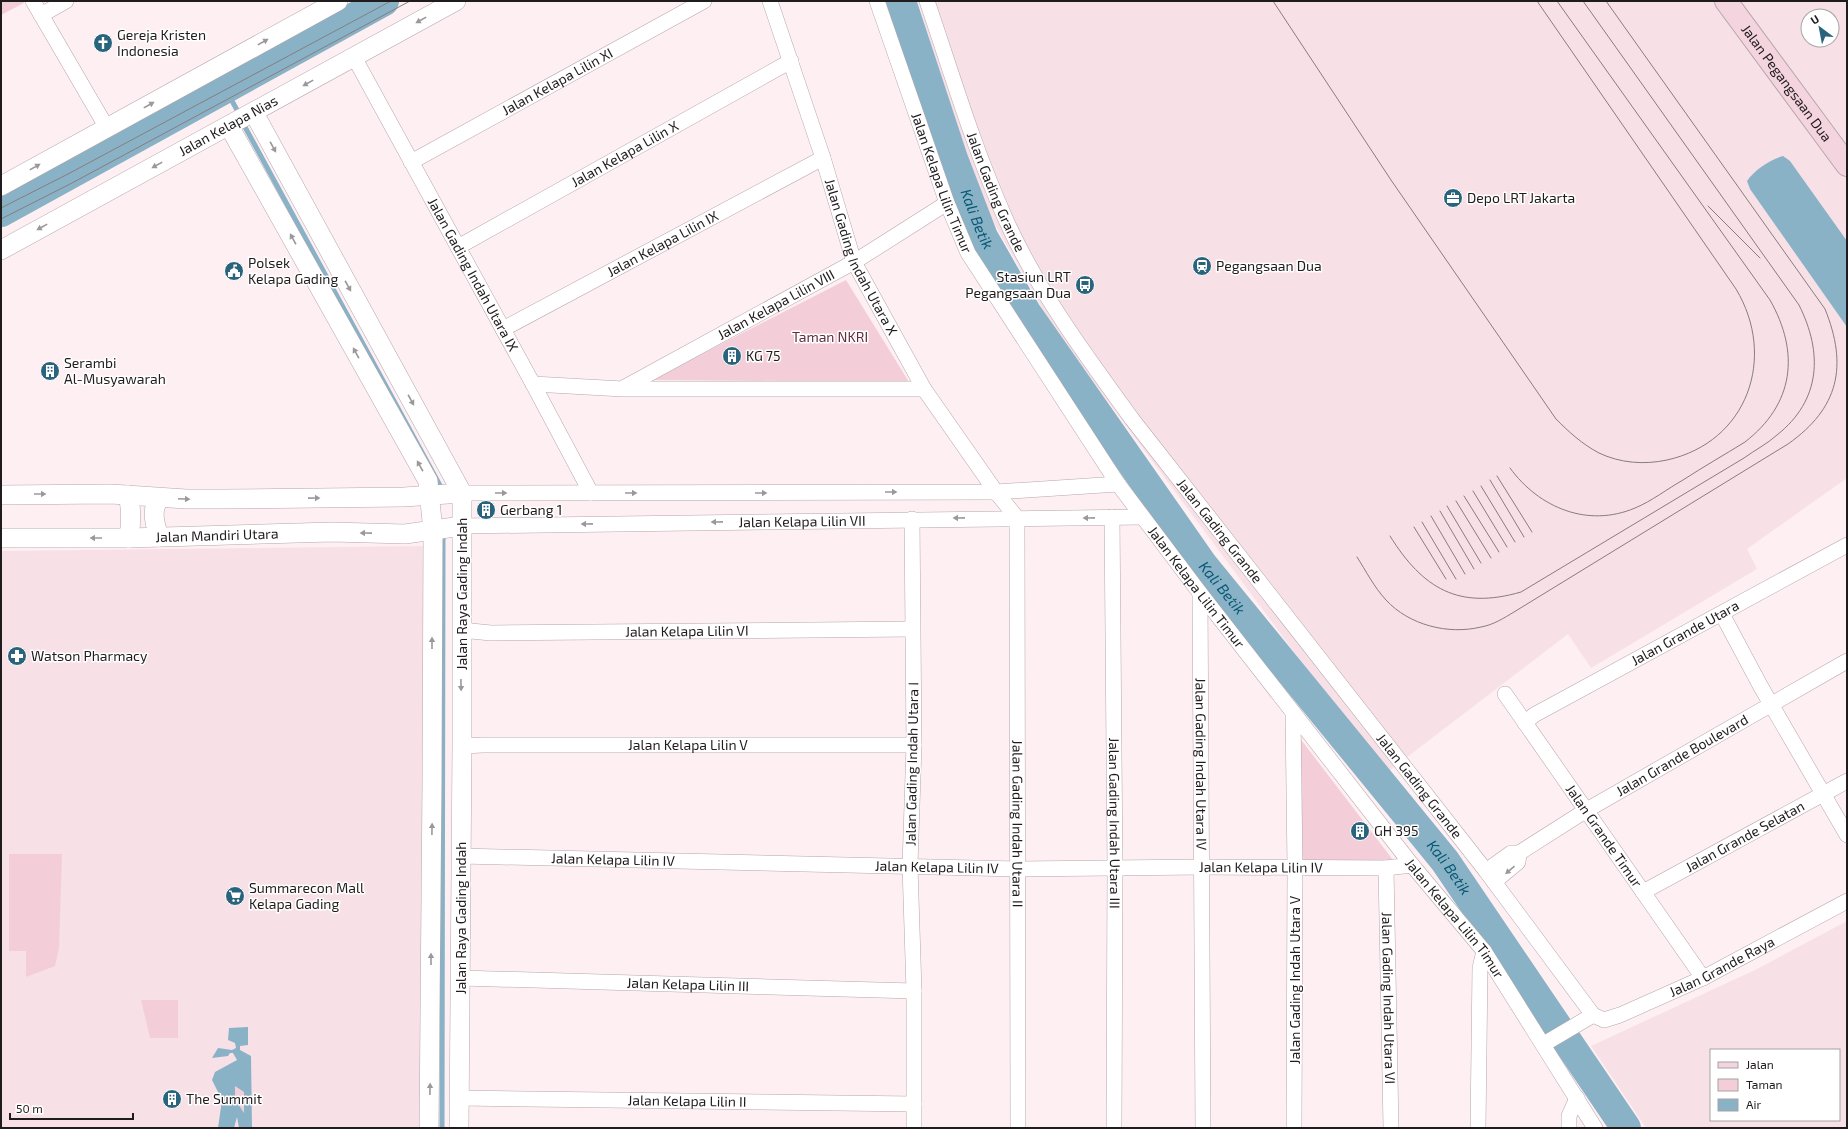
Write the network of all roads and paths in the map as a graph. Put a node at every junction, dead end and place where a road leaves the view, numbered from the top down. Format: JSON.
{"nodes":[{"id":1,"x":33,"y":1,"type":"edge"},
{"id":2,"x":66,"y":1,"type":"edge"},
{"id":3,"x":338,"y":1,"type":"edge"},
{"id":4,"x":456,"y":1,"type":"edge"},
{"id":5,"x":704,"y":1,"type":"edge"},
{"id":6,"x":770,"y":1,"type":"edge"},
{"id":7,"x":877,"y":1,"type":"edge"},
{"id":8,"x":927,"y":1,"type":"edge"},
{"id":9,"x":1726,"y":1,"type":"edge"},
{"id":10,"x":41,"y":15,"type":"junction"},
{"id":11,"x":354,"y":57,"type":"junction"},
{"id":12,"x":791,"y":61,"type":"junction"},
{"id":13,"x":254,"y":113,"type":"junction"},
{"id":14,"x":229,"y":126,"type":"junction"},
{"id":15,"x":107,"y":128,"type":"junction"},
{"id":16,"x":823,"y":158,"type":"junction"},
{"id":17,"x":411,"y":162,"type":"junction"},
{"id":18,"x":1847,"y":165,"type":"edge"},
{"id":19,"x":1,"y":186,"type":"edge"},
{"id":20,"x":947,"y":203,"type":"junction"},
{"id":21,"x":458,"y":247,"type":"junction"},
{"id":22,"x":1,"y":250,"type":"edge"},
{"id":23,"x":854,"y":262,"type":"junction"},
{"id":24,"x":503,"y":330,"type":"junction"},
{"id":25,"x":533,"y":384,"type":"junction"},
{"id":26,"x":623,"y":388,"type":"junction"},
{"id":27,"x":924,"y":389,"type":"junction"},
{"id":28,"x":1118,"y":484,"type":"junction"},
{"id":29,"x":996,"y":492,"type":"junction"},
{"id":30,"x":591,"y":493,"type":"junction"},
{"id":31,"x":462,"y":494,"type":"junction"},
{"id":32,"x":1,"y":495,"type":"edge"},
{"id":33,"x":128,"y":495,"type":"junction"},
{"id":34,"x":430,"y":495,"type":"junction"},
{"id":35,"x":160,"y":498,"type":"junction"},
{"id":36,"x":1112,"y":517,"type":"junction"},
{"id":37,"x":1142,"y":517,"type":"junction"},
{"id":38,"x":1016,"y":518,"type":"junction"},
{"id":39,"x":912,"y":519,"type":"junction"},
{"id":40,"x":462,"y":526,"type":"junction"},
{"id":41,"x":432,"y":531,"type":"junction"},
{"id":42,"x":159,"y":537,"type":"junction"},
{"id":43,"x":1,"y":538,"type":"edge"},
{"id":44,"x":129,"y":538,"type":"junction"},
{"id":45,"x":1847,"y":545,"type":"edge"},
{"id":46,"x":1200,"y":593,"type":"junction"},
{"id":47,"x":1722,"y":614,"type":"junction"},
{"id":48,"x":912,"y":629,"type":"junction"},
{"id":49,"x":461,"y":630,"type":"junction"},
{"id":50,"x":1847,"y":661,"type":"edge"},
{"id":51,"x":1505,"y":694,"type":"dead end"},
{"id":52,"x":1771,"y":704,"type":"junction"},
{"id":53,"x":1292,"y":712,"type":"junction"},
{"id":54,"x":1525,"y":723,"type":"junction"},
{"id":55,"x":914,"y":745,"type":"junction"},
{"id":56,"x":462,"y":746,"type":"junction"},
{"id":57,"x":1847,"y":781,"type":"edge"},
{"id":58,"x":1823,"y":794,"type":"junction"},
{"id":59,"x":1585,"y":811,"type":"junction"},
{"id":60,"x":1847,"y":836,"type":"edge"},
{"id":61,"x":461,"y":856,"type":"junction"},
{"id":62,"x":1412,"y":865,"type":"junction"},
{"id":63,"x":910,"y":866,"type":"junction"},
{"id":64,"x":1115,"y":867,"type":"junction"},
{"id":65,"x":1202,"y":867,"type":"junction"},
{"id":66,"x":1295,"y":868,"type":"junction"},
{"id":67,"x":1386,"y":868,"type":"junction"},
{"id":68,"x":1018,"y":869,"type":"junction"},
{"id":69,"x":1490,"y":877,"type":"junction"},
{"id":70,"x":1643,"y":892,"type":"junction"},
{"id":71,"x":1847,"y":901,"type":"edge"},
{"id":72,"x":1484,"y":951,"type":"junction"},
{"id":73,"x":461,"y":978,"type":"junction"},
{"id":74,"x":1703,"y":978,"type":"junction"},
{"id":75,"x":914,"y":991,"type":"junction"},
{"id":76,"x":1591,"y":1017,"type":"junction"},
{"id":77,"x":1548,"y":1045,"type":"junction"},
{"id":78,"x":1574,"y":1093,"type":"junction"},
{"id":79,"x":460,"y":1098,"type":"junction"},
{"id":80,"x":914,"y":1104,"type":"junction"},
{"id":81,"x":429,"y":1128,"type":"edge"},
{"id":82,"x":460,"y":1128,"type":"edge"},
{"id":83,"x":914,"y":1128,"type":"edge"},
{"id":84,"x":1018,"y":1128,"type":"edge"},
{"id":85,"x":1114,"y":1128,"type":"edge"},
{"id":86,"x":1203,"y":1128,"type":"edge"},
{"id":87,"x":1294,"y":1128,"type":"edge"},
{"id":88,"x":1391,"y":1128,"type":"edge"},
{"id":89,"x":1478,"y":1128,"type":"edge"},
{"id":90,"x":1569,"y":1128,"type":"edge"},
{"id":91,"x":1595,"y":1128,"type":"edge"}],
"edges":[{"from":1,"to":10,"type":"street"},
{"from":2,"to":10,"type":"street"},
{"from":15,"to":3,"type":"street","one_way":true},
{"from":4,"to":11,"type":"street","name":"Jalan Kelapa Nias","one_way":true},
{"from":5,"to":17,"type":"street","name":"Jalan Kelapa Lilin XI"},
{"from":6,"to":12,"type":"street","name":"Jalan Gading Indah Utara X"},
{"from":7,"to":20,"type":"street","name":"Jalan Kelapa Lilin Timur"},
{"from":8,"to":69,"type":"street","name":"Jalan Gading Grande"},
{"from":9,"to":18,"type":"main road","name":"Jalan Pegangsaan Dua"},
{"from":10,"to":15,"type":"street"},
{"from":11,"to":13,"type":"street","name":"Jalan Kelapa Nias","one_way":true},
{"from":11,"to":17,"type":"street","name":"Jalan Gading Indah Utara IX"},
{"from":12,"to":16,"type":"street","name":"Jalan Gading Indah Utara X"},
{"from":12,"to":21,"type":"street","name":"Jalan Kelapa Lilin X"},
{"from":13,"to":14,"type":"street","name":"Jalan Kelapa Nias"},
{"from":13,"to":31,"type":"street","name":"Jalan Raya Gading Indah","one_way":true},
{"from":14,"to":22,"type":"street","name":"Jalan Kelapa Nias","one_way":true},
{"from":34,"to":14,"type":"street","one_way":true},
{"from":19,"to":15,"type":"street","one_way":true},
{"from":16,"to":23,"type":"street","name":"Jalan Gading Indah Utara X"},
{"from":16,"to":24,"type":"street","name":"Jalan Kelapa Lilin IX"},
{"from":17,"to":21,"type":"street","name":"Jalan Gading Indah Utara IX"},
{"from":20,"to":23,"type":"street","name":"Jalan Kelapa Lilin VIII"},
{"from":20,"to":28,"type":"street","name":"Jalan Kelapa Lilin Timur"},
{"from":21,"to":24,"type":"street","name":"Jalan Gading Indah Utara IX"},
{"from":23,"to":26,"type":"street","name":"Jalan Kelapa Lilin VIII"},
{"from":23,"to":27,"type":"street","name":"Jalan Gading Indah Utara X"},
{"from":24,"to":25,"type":"street","name":"Jalan Gading Indah Utara IX"},
{"from":25,"to":26,"type":"street"},
{"from":25,"to":30,"type":"street","name":"Jalan Gading Indah Utara IX"},
{"from":26,"to":27,"type":"street"},
{"from":27,"to":29,"type":"street","name":"Jalan Gading Indah Utara X"},
{"from":28,"to":29,"type":"street","name":"Jalan Kelapa Lilin VII"},
{"from":28,"to":37,"type":"street","name":"Jalan Kelapa Lilin Timur"},
{"from":30,"to":29,"type":"street","name":"Jalan Kelapa Lilin VII","one_way":true},
{"from":29,"to":38,"type":"street","name":"Jalan Gading Indah Utara X"},
{"from":31,"to":30,"type":"street","name":"Jalan Kelapa Lilin VII","one_way":true},
{"from":31,"to":34,"type":"street"},
{"from":31,"to":40,"type":"street","name":"Jalan Raya Gading Indah"},
{"from":32,"to":33,"type":"street","one_way":true},
{"from":33,"to":35,"type":"street"},
{"from":33,"to":44,"type":"street"},
{"from":35,"to":34,"type":"street","one_way":true},
{"from":34,"to":41,"type":"street"},
{"from":35,"to":42,"type":"street"},
{"from":36,"to":37,"type":"street","name":"Jalan Kelapa Lilin VII"},
{"from":36,"to":38,"type":"street","name":"Jalan Kelapa Lilin VII","one_way":true},
{"from":36,"to":64,"type":"street","name":"Jalan Gading Indah Utara III"},
{"from":37,"to":46,"type":"street","name":"Jalan Kelapa Lilin Timur"},
{"from":38,"to":39,"type":"street","name":"Jalan Kelapa Lilin VII","one_way":true},
{"from":38,"to":68,"type":"street","name":"Jalan Gading Indah Utara II"},
{"from":39,"to":40,"type":"street","name":"Jalan Kelapa Lilin VII","one_way":true},
{"from":39,"to":48,"type":"street","name":"Jalan Gading Indah Utara I"},
{"from":40,"to":41,"type":"street","name":"Jalan Mandiri Utara"},
{"from":40,"to":49,"type":"street","name":"Jalan Raya Gading Indah"},
{"from":41,"to":42,"type":"street","name":"Jalan Mandiri Utara","one_way":true},
{"from":81,"to":41,"type":"street","one_way":true},
{"from":42,"to":44,"type":"street","name":"Jalan Mandiri Utara"},
{"from":44,"to":43,"type":"street","name":"Jalan Mandiri Utara","one_way":true},
{"from":45,"to":47,"type":"street","name":"Jalan Grande Utara"},
{"from":46,"to":53,"type":"street","name":"Jalan Kelapa Lilin Timur"},
{"from":46,"to":65,"type":"street","name":"Jalan Gading Indah Utara IV"},
{"from":47,"to":52,"type":"street"},
{"from":47,"to":54,"type":"street","name":"Jalan Grande Utara"},
{"from":48,"to":49,"type":"street","name":"Jalan Kelapa Lilin VI"},
{"from":48,"to":55,"type":"street","name":"Jalan Gading Indah Utara I"},
{"from":49,"to":56,"type":"street","name":"Jalan Raya Gading Indah","one_way":true},
{"from":50,"to":52,"type":"street","name":"Jalan Grande Boulevard"},
{"from":51,"to":54,"type":"street","name":"Jalan Grande Timur"},
{"from":52,"to":58,"type":"street"},
{"from":52,"to":59,"type":"street","name":"Jalan Grande Boulevard"},
{"from":53,"to":62,"type":"street","name":"Jalan Kelapa Lilin Timur"},
{"from":53,"to":66,"type":"street","name":"Jalan Gading Indah Utara V"},
{"from":54,"to":59,"type":"street","name":"Jalan Grande Timur"},
{"from":55,"to":56,"type":"street","name":"Jalan Kelapa Lilin V"},
{"from":55,"to":63,"type":"street","name":"Jalan Gading Indah Utara I"},
{"from":56,"to":61,"type":"street","name":"Jalan Raya Gading Indah"},
{"from":57,"to":58,"type":"street","name":"Jalan Grande Selatan"},
{"from":58,"to":60,"type":"street"},
{"from":58,"to":70,"type":"street","name":"Jalan Grande Selatan"},
{"from":59,"to":69,"type":"street","name":"Jalan Grande Boulevard"},
{"from":59,"to":70,"type":"street","name":"Jalan Grande Timur"},
{"from":61,"to":63,"type":"street","name":"Jalan Kelapa Lilin IV"},
{"from":61,"to":73,"type":"street","name":"Jalan Raya Gading Indah"},
{"from":62,"to":67,"type":"street","name":"Jalan Kelapa Lilin IV"},
{"from":62,"to":72,"type":"street","name":"Jalan Kelapa Lilin Timur"},
{"from":63,"to":68,"type":"street","name":"Jalan Kelapa Lilin IV"},
{"from":63,"to":75,"type":"street","name":"Jalan Gading Indah Utara I"},
{"from":64,"to":65,"type":"street","name":"Jalan Kelapa Lilin IV"},
{"from":64,"to":68,"type":"street","name":"Jalan Kelapa Lilin IV"},
{"from":64,"to":85,"type":"street","name":"Jalan Gading Indah Utara III"},
{"from":65,"to":66,"type":"street","name":"Jalan Kelapa Lilin IV"},
{"from":65,"to":86,"type":"street","name":"Jalan Gading Indah Utara IV"},
{"from":66,"to":67,"type":"street","name":"Jalan Kelapa Lilin IV"},
{"from":66,"to":87,"type":"street","name":"Jalan Gading Indah Utara V"},
{"from":67,"to":88,"type":"street","name":"Jalan Gading Indah Utara VI"},
{"from":68,"to":84,"type":"street","name":"Jalan Gading Indah Utara II"},
{"from":69,"to":76,"type":"street","name":"Jalan Gading Grande"},
{"from":70,"to":74,"type":"street","name":"Jalan Grande Timur"},
{"from":71,"to":74,"type":"street","name":"Jalan Grande Raya"},
{"from":72,"to":77,"type":"street","name":"Jalan Kelapa Lilin Timur"},
{"from":72,"to":89,"type":"street"},
{"from":73,"to":75,"type":"street","name":"Jalan Kelapa Lilin III"},
{"from":73,"to":79,"type":"street","name":"Jalan Raya Gading Indah"},
{"from":74,"to":76,"type":"street","name":"Jalan Grande Raya"},
{"from":75,"to":80,"type":"street","name":"Jalan Gading Indah Utara I"},
{"from":76,"to":77,"type":"street"},
{"from":77,"to":78,"type":"street","name":"Jalan Kelapa Lilin Timur"},
{"from":78,"to":90,"type":"street"},
{"from":78,"to":91,"type":"street","name":"Jalan Kelapa Lilin Timur"},
{"from":79,"to":80,"type":"street","name":"Jalan Kelapa Lilin II"},
{"from":79,"to":82,"type":"street","name":"Jalan Raya Gading Indah"},
{"from":80,"to":83,"type":"street","name":"Jalan Gading Indah Utara I"}]}
